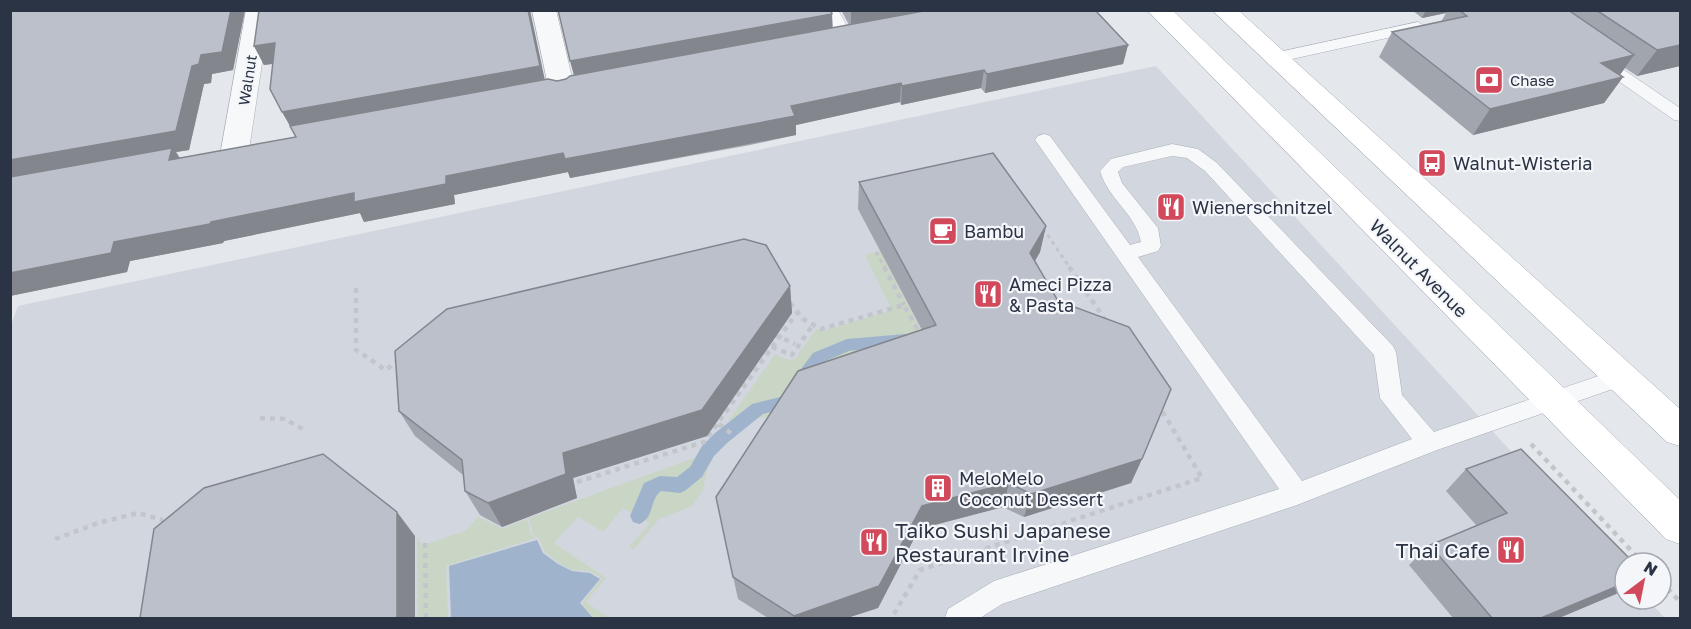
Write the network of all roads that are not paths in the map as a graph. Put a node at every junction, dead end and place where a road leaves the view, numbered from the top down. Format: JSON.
{"nodes":[{"id":1,"x":258,"y":10,"type":"edge"},
{"id":2,"x":544,"y":10,"type":"edge"},
{"id":3,"x":830,"y":10,"type":"edge"},
{"id":4,"x":1158,"y":10,"type":"edge"},
{"id":5,"x":1223,"y":10,"type":"edge"},
{"id":6,"x":1436,"y":23,"type":"edge"},
{"id":7,"x":823,"y":42,"type":"edge"},
{"id":8,"x":1582,"y":49,"type":"edge"},
{"id":9,"x":1274,"y":58,"type":"junction"},
{"id":10,"x":562,"y":90,"type":"edge"},
{"id":11,"x":1679,"y":114,"type":"edge"},
{"id":12,"x":1044,"y":140,"type":"dead end"},
{"id":13,"x":232,"y":150,"type":"edge"},
{"id":14,"x":1126,"y":254,"type":"junction"},
{"id":15,"x":1622,"y":377,"type":"junction"},
{"id":16,"x":1553,"y":400,"type":"junction"},
{"id":17,"x":1680,"y":430,"type":"edge"},
{"id":18,"x":1429,"y":443,"type":"junction"},
{"id":19,"x":1297,"y":494,"type":"junction"},
{"id":20,"x":1680,"y":526,"type":"edge"},
{"id":21,"x":958,"y":618,"type":"edge"}],
"edges":[{"from":1,"to":13,"type":"street","name":"Walnut"},
{"from":2,"to":10,"type":"street"},
{"from":3,"to":7,"type":"lane"},
{"from":4,"to":16,"type":"main road","name":"Walnut Avenue"},
{"from":5,"to":9,"type":"main road"},
{"from":6,"to":9,"type":"lane"},
{"from":8,"to":11,"type":"lane"},
{"from":9,"to":15,"type":"main road"},
{"from":12,"to":14,"type":"lane"},
{"from":14,"to":18,"type":"lane"},
{"from":14,"to":19,"type":"lane"},
{"from":15,"to":16,"type":"lane"},
{"from":15,"to":17,"type":"main road"},
{"from":16,"to":18,"type":"lane"},
{"from":16,"to":20,"type":"main road","name":"Walnut Avenue"},
{"from":18,"to":19,"type":"lane"},
{"from":19,"to":21,"type":"lane"}]}
